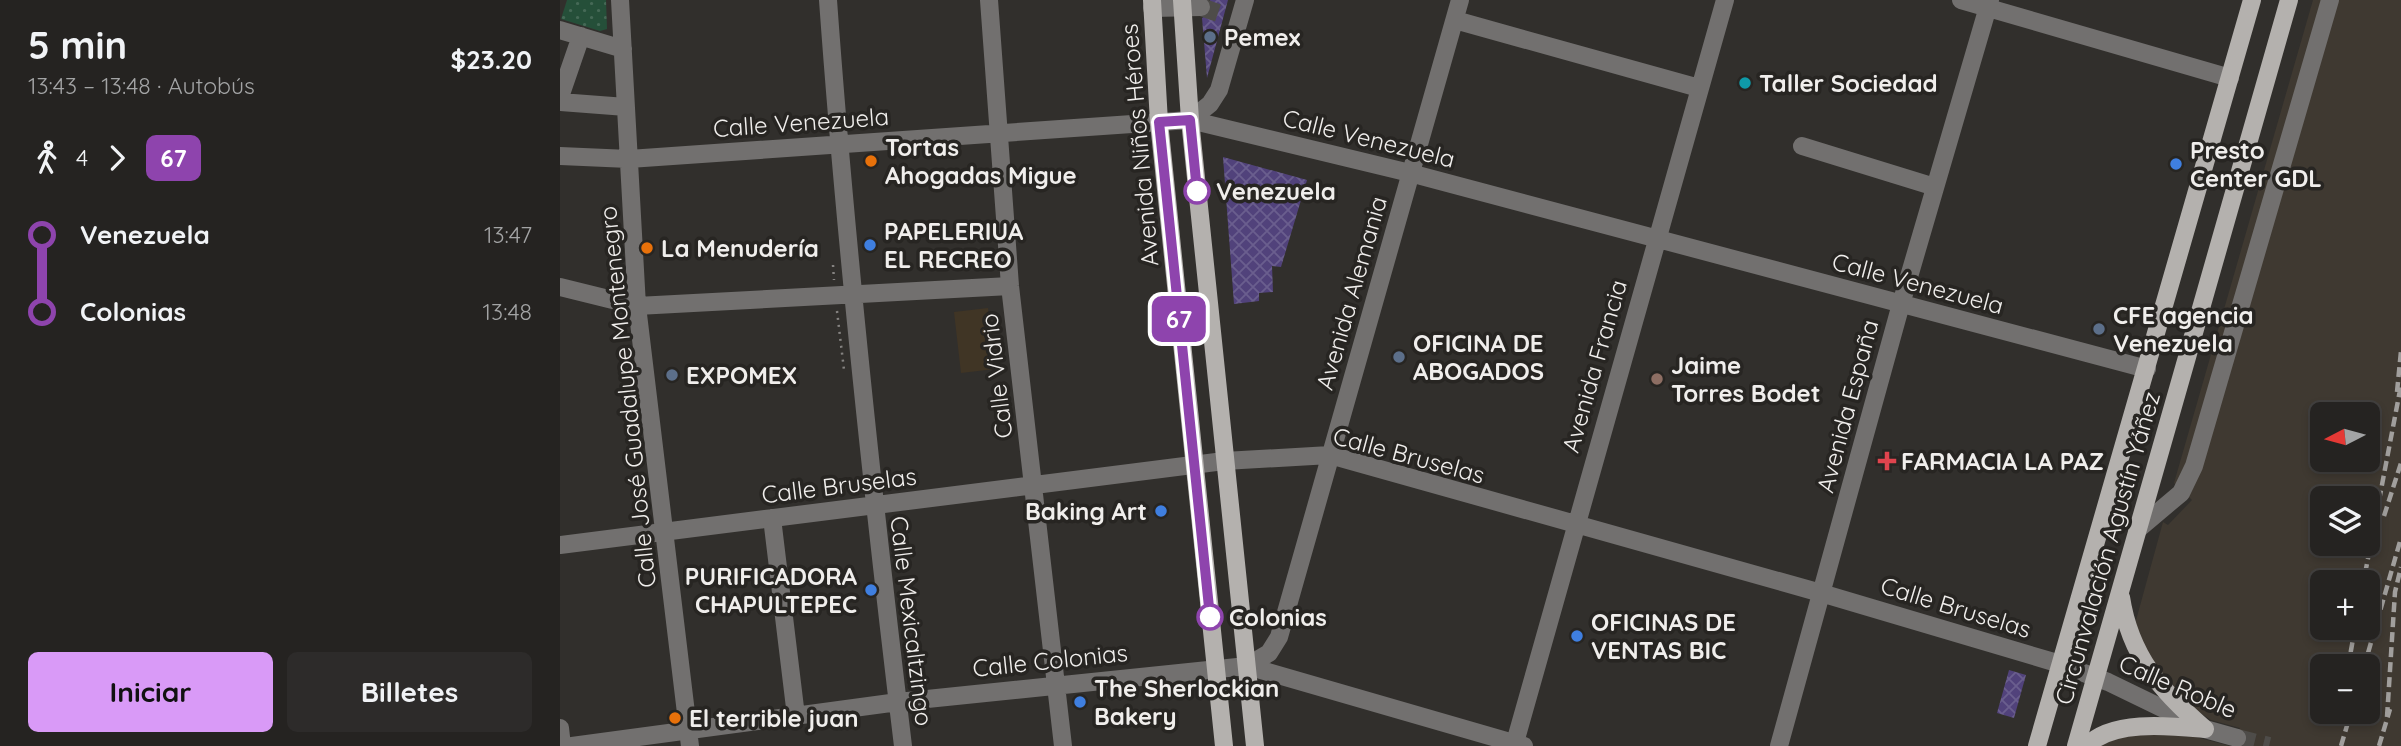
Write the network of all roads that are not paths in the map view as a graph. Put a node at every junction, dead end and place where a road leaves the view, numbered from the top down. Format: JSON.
{"nodes":[{"id":1,"x":620,"y":0,"type":"edge"},
{"id":2,"x":828,"y":0,"type":"edge"},
{"id":3,"x":989,"y":0,"type":"edge"},
{"id":4,"x":1245,"y":0,"type":"edge"},
{"id":5,"x":1460,"y":0,"type":"edge"},
{"id":6,"x":1725,"y":0,"type":"edge"},
{"id":7,"x":1961,"y":0,"type":"edge"},
{"id":8,"x":2252,"y":0,"type":"edge"},
{"id":9,"x":2288,"y":0,"type":"edge"},
{"id":10,"x":2330,"y":0,"type":"edge"},
{"id":11,"x":1152,"y":4,"type":"edge"},
{"id":12,"x":1182,"y":4,"type":"edge"},
{"id":13,"x":1989,"y":4,"type":"edge"},
{"id":14,"x":1201,"y":7,"type":"dead end"},
{"id":15,"x":1455,"y":20,"type":"junction"},
{"id":16,"x":560,"y":30,"type":"edge"},
{"id":17,"x":580,"y":36,"type":"junction"},
{"id":18,"x":623,"y":49,"type":"junction"},
{"id":19,"x":2230,"y":78,"type":"junction"},
{"id":20,"x":1699,"y":88,"type":"junction"},
{"id":21,"x":560,"y":99,"type":"edge"},
{"id":22,"x":626,"y":107,"type":"junction"},
{"id":23,"x":1190,"y":120,"type":"junction"},
{"id":24,"x":1159,"y":122,"type":"junction"},
{"id":25,"x":999,"y":134,"type":"junction"},
{"id":26,"x":839,"y":144,"type":"junction"},
{"id":27,"x":1802,"y":146,"type":"dead end"},
{"id":28,"x":560,"y":156,"type":"edge"},
{"id":29,"x":629,"y":159,"type":"junction"},
{"id":30,"x":1410,"y":173,"type":"junction"},
{"id":31,"x":1935,"y":187,"type":"junction"},
{"id":32,"x":1655,"y":239,"type":"junction"},
{"id":33,"x":1010,"y":286,"type":"junction"},
{"id":34,"x":560,"y":287,"type":"edge"},
{"id":35,"x":852,"y":295,"type":"junction"},
{"id":36,"x":1901,"y":304,"type":"junction"},
{"id":37,"x":637,"y":306,"type":"junction"},
{"id":38,"x":2147,"y":369,"type":"junction"},
{"id":39,"x":1330,"y":455,"type":"junction"},
{"id":40,"x":1224,"y":461,"type":"junction"},
{"id":41,"x":1193,"y":465,"type":"junction"},
{"id":42,"x":1033,"y":484,"type":"junction"},
{"id":43,"x":873,"y":505,"type":"junction"},
{"id":44,"x":772,"y":518,"type":"junction"},
{"id":45,"x":1575,"y":526,"type":"junction"},
{"id":46,"x":2137,"y":530,"type":"junction"},
{"id":47,"x":663,"y":532,"type":"junction"},
{"id":48,"x":560,"y":545,"type":"edge"},
{"id":49,"x":2120,"y":590,"type":"junction"},
{"id":50,"x":1821,"y":593,"type":"junction"},
{"id":51,"x":2061,"y":664,"type":"junction"},
{"id":52,"x":1247,"y":666,"type":"junction"},
{"id":53,"x":1216,"y":668,"type":"junction"},
{"id":54,"x":2096,"y":677,"type":"junction"},
{"id":55,"x":1056,"y":684,"type":"junction"},
{"id":56,"x":898,"y":702,"type":"junction"},
{"id":57,"x":796,"y":716,"type":"junction"},
{"id":58,"x":560,"y":728,"type":"edge"},
{"id":59,"x":2205,"y":729,"type":"junction"},
{"id":60,"x":689,"y":738,"type":"edge"},
{"id":61,"x":2237,"y":738,"type":"tunnel mouth"},
{"id":62,"x":1518,"y":745,"type":"edge"},
{"id":63,"x":562,"y":746,"type":"edge"},
{"id":64,"x":572,"y":746,"type":"edge"},
{"id":65,"x":903,"y":746,"type":"edge"},
{"id":66,"x":1063,"y":746,"type":"edge"},
{"id":67,"x":1224,"y":746,"type":"edge"},
{"id":68,"x":1255,"y":746,"type":"edge"},
{"id":69,"x":1779,"y":746,"type":"edge"},
{"id":70,"x":2037,"y":746,"type":"edge"},
{"id":71,"x":2076,"y":746,"type":"edge"},
{"id":72,"x":2087,"y":746,"type":"edge"}],
"edges":[{"from":1,"to":18,"type":"street","name":"Calle José Guadalupe Montenegro"},
{"from":2,"to":26,"type":"street","name":"Calle Mexicaltzingo"},
{"from":3,"to":25,"type":"street","name":"Calle Vidrio"},
{"from":4,"to":23,"type":"street"},
{"from":5,"to":15,"type":"street","name":"Avenida Alemania"},
{"from":6,"to":20,"type":"street","name":"Avenida Francia"},
{"from":7,"to":13,"type":"street"},
{"from":8,"to":19,"type":"main road","name":"Circunvalación Agustín Yáñez"},
{"from":9,"to":46,"type":"main road","name":"Circunvalación Agustín Yáñez"},
{"from":10,"to":46,"type":"street"},
{"from":11,"to":12,"type":"street"},
{"from":11,"to":24,"type":"main road","name":"Avenida Niños Héroes"},
{"from":12,"to":14,"type":"street"},
{"from":12,"to":23,"type":"main road"},
{"from":13,"to":19,"type":"street"},
{"from":13,"to":31,"type":"street","name":"Avenida España"},
{"from":15,"to":20,"type":"street"},
{"from":15,"to":30,"type":"street","name":"Avenida Alemania"},
{"from":16,"to":17,"type":"street"},
{"from":17,"to":18,"type":"street"},
{"from":17,"to":21,"type":"street"},
{"from":18,"to":22,"type":"street","name":"Calle José Guadalupe Montenegro"},
{"from":19,"to":38,"type":"main road","name":"Circunvalación Agustín Yáñez"},
{"from":20,"to":32,"type":"street","name":"Avenida Francia"},
{"from":21,"to":22,"type":"street"},
{"from":22,"to":29,"type":"street","name":"Calle José Guadalupe Montenegro"},
{"from":23,"to":24,"type":"street","name":"Calle Venezuela"},
{"from":23,"to":30,"type":"street","name":"Calle Venezuela"},
{"from":23,"to":40,"type":"main road"},
{"from":24,"to":25,"type":"street","name":"Calle Venezuela"},
{"from":24,"to":41,"type":"main road","name":"Avenida Niños Héroes"},
{"from":25,"to":26,"type":"street","name":"Calle Venezuela"},
{"from":25,"to":33,"type":"street","name":"Calle Vidrio"},
{"from":26,"to":29,"type":"street","name":"Calle Venezuela"},
{"from":26,"to":35,"type":"street","name":"Calle Mexicaltzingo"},
{"from":27,"to":31,"type":"street"},
{"from":28,"to":29,"type":"street","name":"Calle Venezuela"},
{"from":29,"to":37,"type":"street","name":"Calle José Guadalupe Montenegro"},
{"from":30,"to":32,"type":"street","name":"Calle Venezuela"},
{"from":30,"to":39,"type":"street","name":"Avenida Alemania"},
{"from":31,"to":36,"type":"street","name":"Avenida España"},
{"from":32,"to":36,"type":"street","name":"Calle Venezuela"},
{"from":32,"to":45,"type":"street","name":"Avenida Francia"},
{"from":33,"to":35,"type":"street"},
{"from":33,"to":42,"type":"street","name":"Calle Vidrio"},
{"from":34,"to":37,"type":"street"},
{"from":35,"to":37,"type":"street"},
{"from":35,"to":43,"type":"street","name":"Calle Mexicaltzingo"},
{"from":36,"to":38,"type":"street","name":"Calle Venezuela"},
{"from":36,"to":50,"type":"street","name":"Avenida España"},
{"from":37,"to":47,"type":"street","name":"Calle José Guadalupe Montenegro"},
{"from":38,"to":51,"type":"main road","name":"Circunvalación Agustín Yáñez"},
{"from":39,"to":40,"type":"street","name":"Calle Bruselas"},
{"from":39,"to":45,"type":"street","name":"Calle Bruselas"},
{"from":39,"to":52,"type":"street","name":"Avenida Alemania"},
{"from":40,"to":41,"type":"street","name":"Calle Bruselas"},
{"from":40,"to":52,"type":"main road"},
{"from":41,"to":42,"type":"street","name":"Calle Bruselas"},
{"from":41,"to":53,"type":"main road","name":"Avenida Niños Héroes"},
{"from":42,"to":43,"type":"street","name":"Calle Bruselas"},
{"from":42,"to":55,"type":"street","name":"Calle Vidrio"},
{"from":43,"to":44,"type":"street","name":"Calle Bruselas"},
{"from":43,"to":56,"type":"street","name":"Calle Mexicaltzingo"},
{"from":44,"to":47,"type":"street","name":"Calle Bruselas"},
{"from":44,"to":57,"type":"street"},
{"from":45,"to":50,"type":"street","name":"Calle Bruselas"},
{"from":45,"to":62,"type":"street","name":"Avenida Francia"},
{"from":46,"to":49,"type":"main road","name":"Circunvalación Agustín Yáñez"},
{"from":47,"to":48,"type":"street","name":"Calle Bruselas"},
{"from":47,"to":60,"type":"street","name":"Calle José Guadalupe Montenegro"},
{"from":49,"to":54,"type":"main road","name":"Circunvalación Agustín Yáñez"},
{"from":49,"to":59,"type":"main road"},
{"from":50,"to":51,"type":"street","name":"Calle Bruselas"},
{"from":50,"to":69,"type":"street","name":"Avenida España"},
{"from":51,"to":54,"type":"street","name":"Calle Roble"},
{"from":51,"to":70,"type":"main road","name":"Circunvalación Agustín Yáñez"},
{"from":52,"to":53,"type":"street","name":"Calle Colonias"},
{"from":52,"to":62,"type":"street","name":"Calle Colonias"},
{"from":52,"to":68,"type":"main road"},
{"from":53,"to":55,"type":"street","name":"Calle Colonias"},
{"from":53,"to":67,"type":"main road","name":"Avenida Niños Héroes"},
{"from":54,"to":59,"type":"street","name":"Calle Roble"},
{"from":54,"to":71,"type":"main road","name":"Circunvalación Agustín Yáñez"},
{"from":55,"to":56,"type":"street","name":"Calle Colonias"},
{"from":55,"to":66,"type":"street","name":"Calle Vidrio"},
{"from":56,"to":57,"type":"street","name":"Calle Colonias"},
{"from":56,"to":65,"type":"street","name":"Calle Mexicaltzingo"},
{"from":57,"to":60,"type":"street","name":"Calle Colonias"},
{"from":58,"to":63,"type":"street"},
{"from":59,"to":61,"type":"street","name":"Calle Roble"},
{"from":59,"to":72,"type":"main road"},
{"from":60,"to":64,"type":"street","name":"Calle Colonias"}]}
